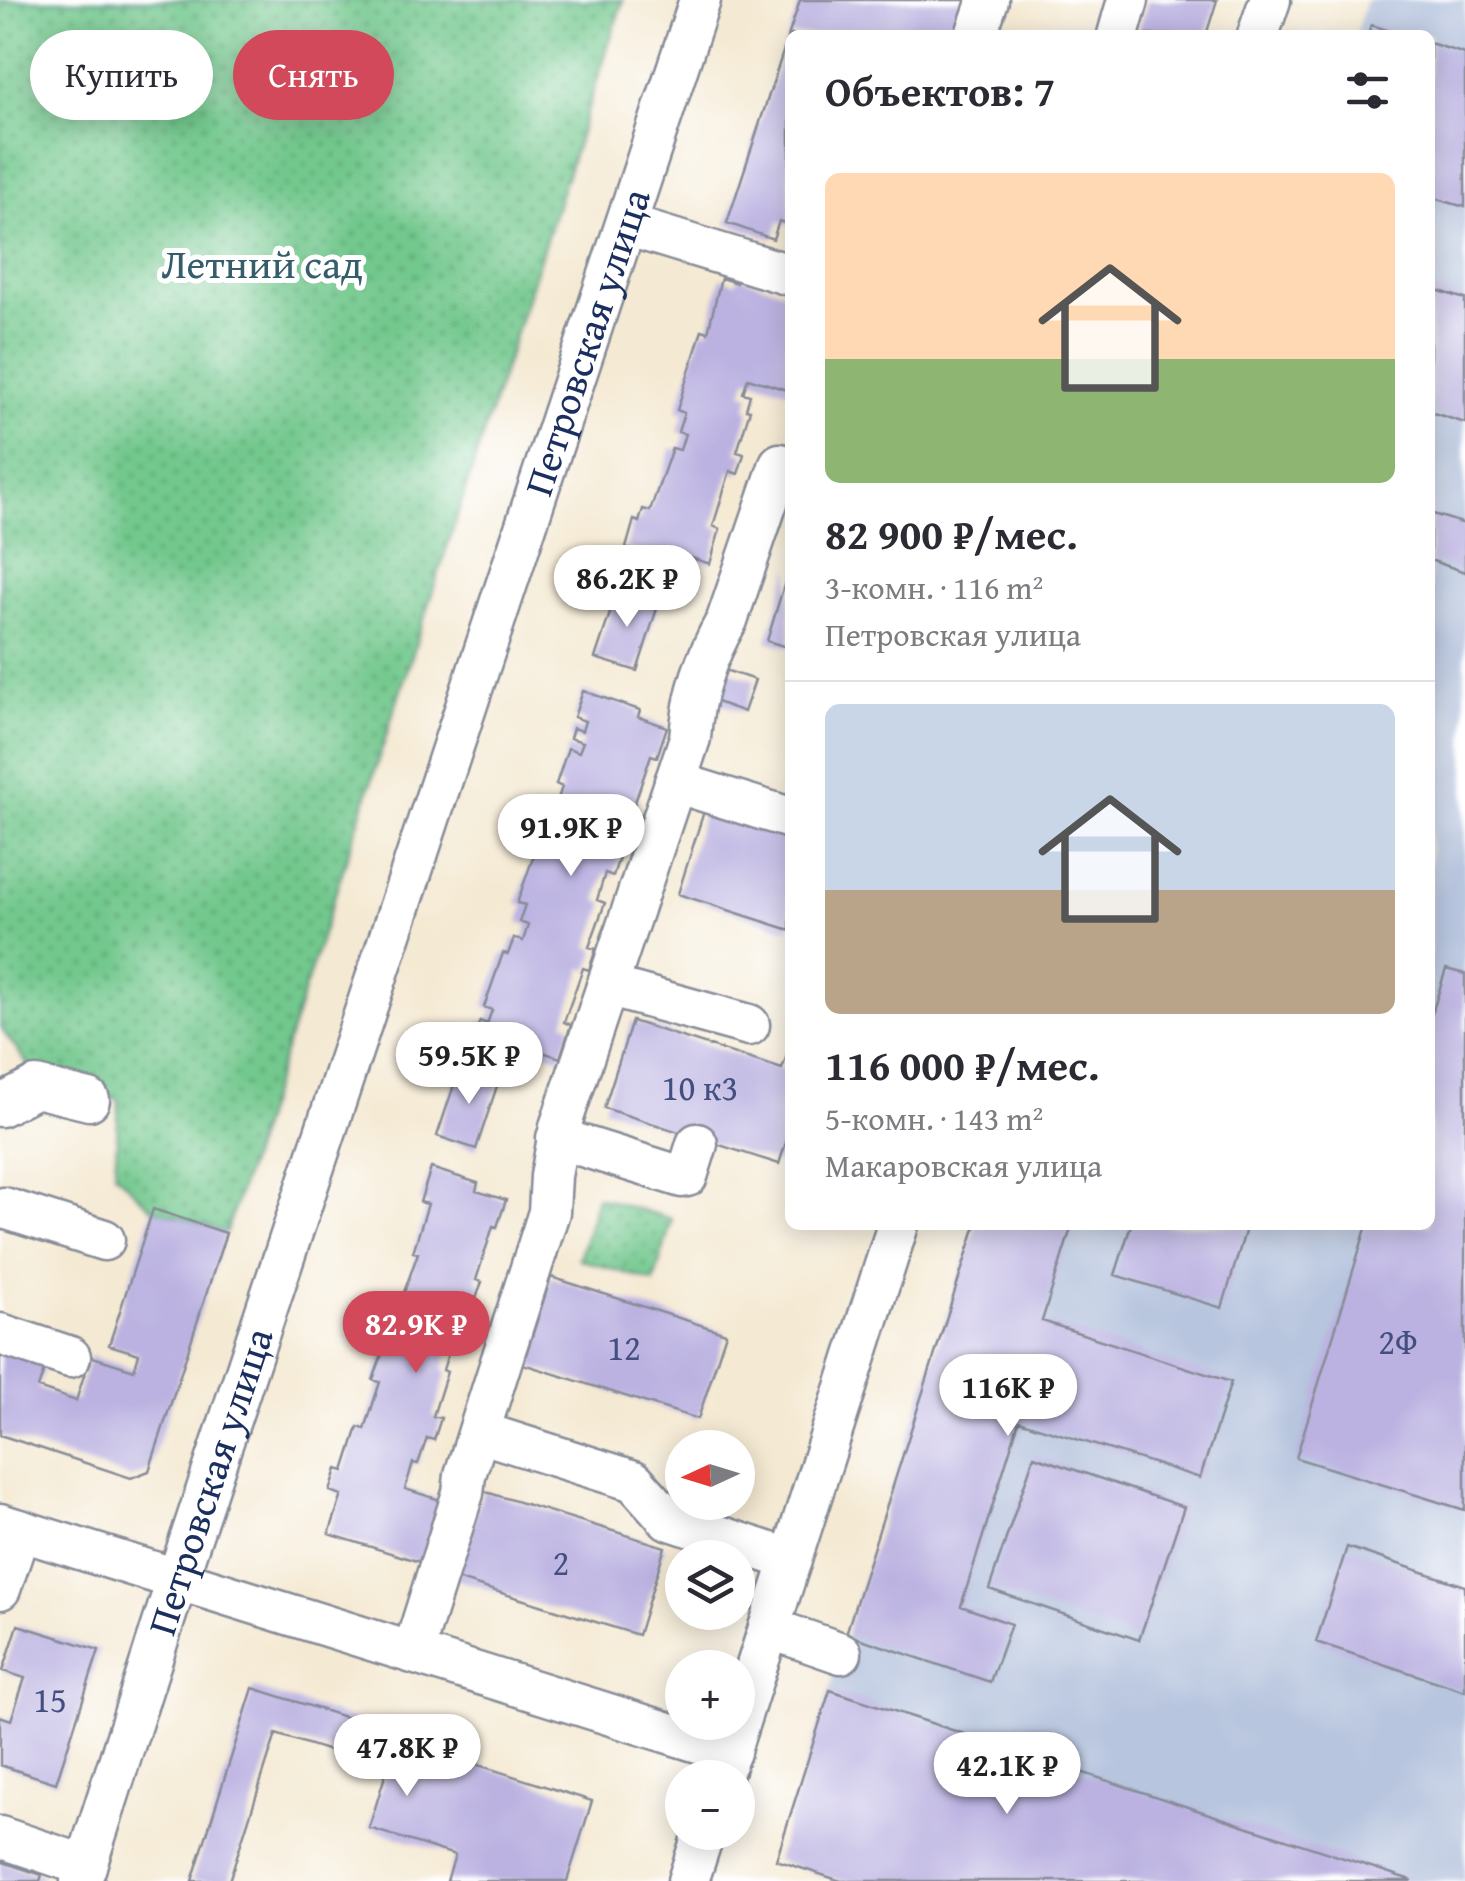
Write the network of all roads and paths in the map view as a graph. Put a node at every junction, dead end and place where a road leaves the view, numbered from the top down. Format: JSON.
{"nodes":[{"id":1,"x":700,"y":0,"type":"edge"},
{"id":2,"x":988,"y":0,"type":"edge"},
{"id":3,"x":1128,"y":0,"type":"edge"},
{"id":4,"x":1270,"y":0,"type":"edge"},
{"id":5,"x":978,"y":30,"type":"edge"},
{"id":6,"x":1119,"y":30,"type":"edge"},
{"id":7,"x":1260,"y":30,"type":"edge"},
{"id":8,"x":626,"y":225,"type":"junction"},
{"id":9,"x":785,"y":273,"type":"edge"},
{"id":10,"x":785,"y":466,"type":"edge"},
{"id":11,"x":675,"y":782,"type":"junction"},
{"id":12,"x":785,"y":816,"type":"edge"},
{"id":13,"x":607,"y":986,"type":"junction"},
{"id":14,"x":749,"y":1025,"type":"dead end"},
{"id":15,"x":89,"y":1100,"type":"dead end"},
{"id":16,"x":0,"y":1106,"type":"edge"},
{"id":17,"x":557,"y":1138,"type":"junction"},
{"id":18,"x":697,"y":1144,"type":"dead end"},
{"id":19,"x":1,"y":1212,"type":"edge"},
{"id":20,"x":896,"y":1230,"type":"edge"},
{"id":21,"x":104,"y":1240,"type":"dead end"},
{"id":22,"x":0,"y":1334,"type":"edge"},
{"id":23,"x":70,"y":1357,"type":"dead end"},
{"id":24,"x":479,"y":1432,"type":"junction"},
{"id":25,"x":10,"y":1527,"type":"edge"},
{"id":26,"x":791,"y":1560,"type":"junction"},
{"id":27,"x":177,"y":1580,"type":"junction"},
{"id":28,"x":0,"y":1589,"type":"edge"},
{"id":29,"x":770,"y":1628,"type":"junction"},
{"id":30,"x":414,"y":1652,"type":"junction"},
{"id":31,"x":841,"y":1653,"type":"dead end"},
{"id":32,"x":711,"y":1760,"type":"edge"},
{"id":33,"x":727,"y":1760,"type":"edge"},
{"id":34,"x":0,"y":1837,"type":"edge"},
{"id":35,"x":698,"y":1850,"type":"edge"},
{"id":36,"x":84,"y":1873,"type":"edge"},
{"id":37,"x":688,"y":1881,"type":"edge"}],
"edges":[{"from":1,"to":8,"type":"street","name":"Петровская улица"},
{"from":2,"to":5,"type":"street"},
{"from":3,"to":6,"type":"street"},
{"from":4,"to":7,"type":"street"},
{"from":8,"to":9,"type":"street"},
{"from":8,"to":27,"type":"street","name":"Петровская улица"},
{"from":10,"to":11,"type":"street"},
{"from":11,"to":12,"type":"street"},
{"from":11,"to":13,"type":"street"},
{"from":13,"to":14,"type":"street"},
{"from":13,"to":17,"type":"street"},
{"from":15,"to":16,"type":"street"},
{"from":17,"to":18,"type":"street"},
{"from":17,"to":24,"type":"street"},
{"from":19,"to":21,"type":"street"},
{"from":20,"to":26,"type":"street"},
{"from":22,"to":23,"type":"street"},
{"from":24,"to":26,"type":"street"},
{"from":24,"to":30,"type":"street"},
{"from":25,"to":27,"type":"street"},
{"from":25,"to":28,"type":"street"},
{"from":26,"to":29,"type":"street"},
{"from":27,"to":30,"type":"street"},
{"from":27,"to":36,"type":"street","name":"Петровская улица"},
{"from":29,"to":31,"type":"street"},
{"from":29,"to":33,"type":"street"},
{"from":30,"to":32,"type":"street"},
{"from":34,"to":36,"type":"street"},
{"from":35,"to":37,"type":"street"}]}
